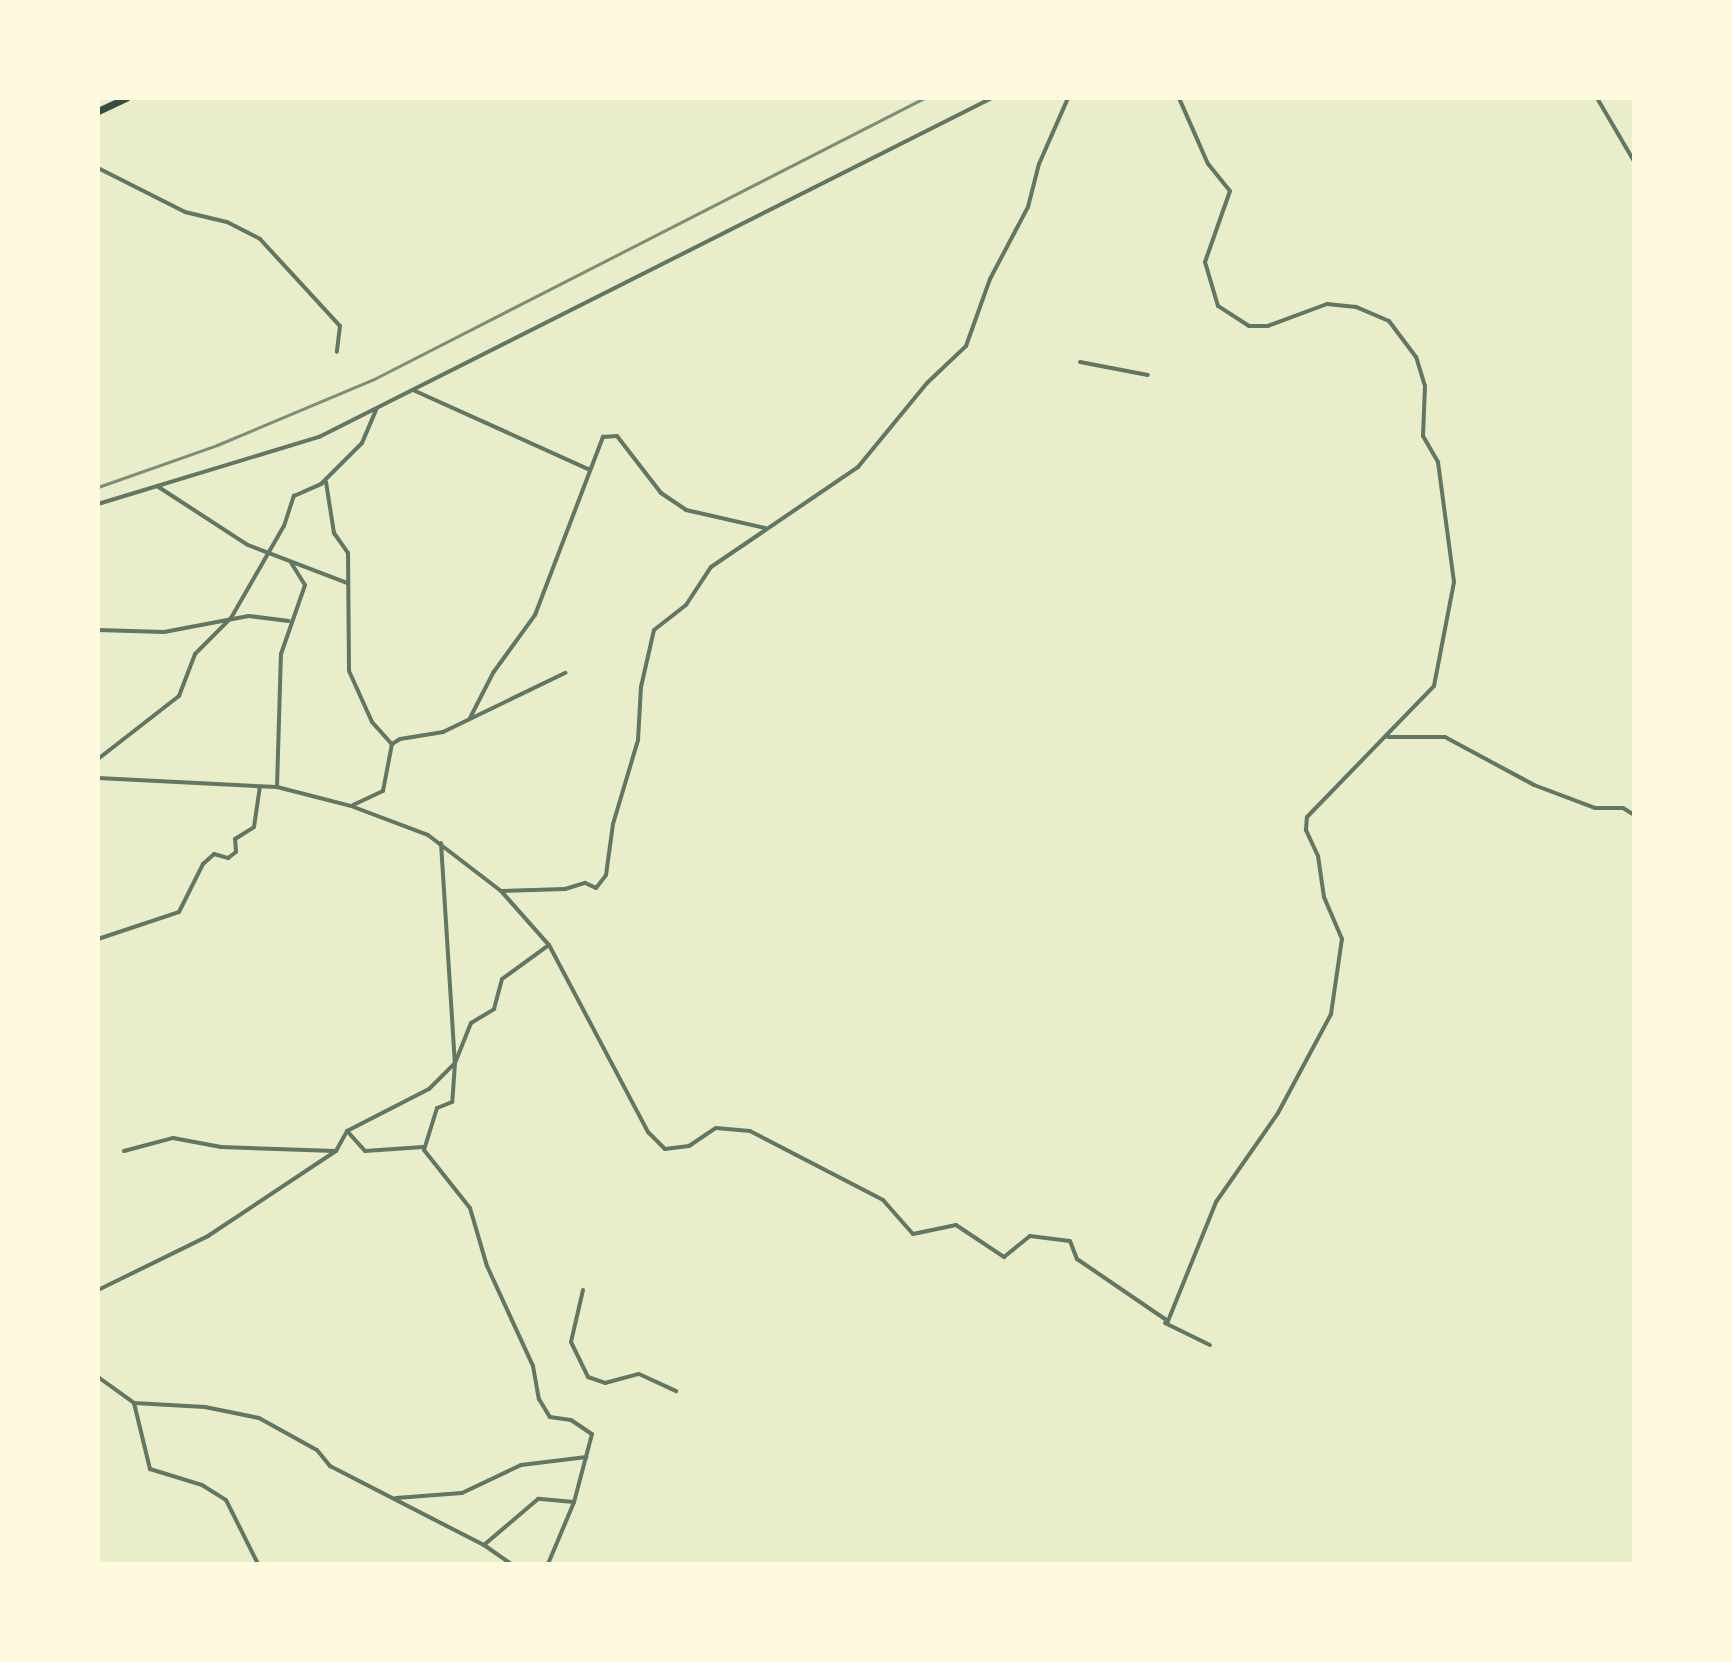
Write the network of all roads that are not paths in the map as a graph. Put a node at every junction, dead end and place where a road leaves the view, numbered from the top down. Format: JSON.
{"nodes":[{"id":1,"x":126,"y":98,"type":"edge"},
{"id":2,"x":992,"y":98,"type":"edge"},
{"id":3,"x":1068,"y":98,"type":"edge"},
{"id":4,"x":1179,"y":98,"type":"edge"},
{"id":5,"x":1597,"y":98,"type":"edge"},
{"id":6,"x":98,"y":111,"type":"edge"},
{"id":7,"x":1634,"y":161,"type":"edge"},
{"id":8,"x":98,"y":168,"type":"edge"},
{"id":9,"x":337,"y":352,"type":"dead end"},
{"id":10,"x":1080,"y":362,"type":"dead end"},
{"id":11,"x":1148,"y":375,"type":"dead end"},
{"id":12,"x":413,"y":390,"type":"junction"},
{"id":13,"x":377,"y":408,"type":"junction"},
{"id":14,"x":590,"y":470,"type":"junction"},
{"id":15,"x":326,"y":479,"type":"junction"},
{"id":16,"x":157,"y":486,"type":"junction"},
{"id":17,"x":98,"y":504,"type":"edge"},
{"id":18,"x":765,"y":528,"type":"junction"},
{"id":19,"x":267,"y":552,"type":"junction"},
{"id":20,"x":291,"y":563,"type":"junction"},
{"id":21,"x":347,"y":583,"type":"junction"},
{"id":22,"x":231,"y":618,"type":"junction"},
{"id":23,"x":289,"y":621,"type":"junction"},
{"id":24,"x":98,"y":630,"type":"edge"},
{"id":25,"x":565,"y":673,"type":"dead end"},
{"id":26,"x":470,"y":718,"type":"junction"},
{"id":27,"x":1388,"y":737,"type":"junction"},
{"id":28,"x":392,"y":744,"type":"junction"},
{"id":29,"x":98,"y":759,"type":"edge"},
{"id":30,"x":98,"y":778,"type":"edge"},
{"id":31,"x":260,"y":786,"type":"junction"},
{"id":32,"x":277,"y":787,"type":"junction"},
{"id":33,"x":351,"y":806,"type":"junction"},
{"id":34,"x":1634,"y":815,"type":"edge"},
{"id":35,"x":441,"y":843,"type":"junction"},
{"id":36,"x":501,"y":891,"type":"junction"},
{"id":37,"x":98,"y":939,"type":"edge"},
{"id":38,"x":549,"y":945,"type":"junction"},
{"id":39,"x":455,"y":1063,"type":"junction"},
{"id":40,"x":347,"y":1131,"type":"junction"},
{"id":41,"x":423,"y":1147,"type":"junction"},
{"id":42,"x":124,"y":1151,"type":"dead end"},
{"id":43,"x":336,"y":1151,"type":"junction"},
{"id":44,"x":98,"y":1290,"type":"edge"},
{"id":45,"x":583,"y":1290,"type":"dead end"},
{"id":46,"x":1163,"y":1322,"type":"junction"},
{"id":47,"x":1210,"y":1345,"type":"dead end"},
{"id":48,"x":98,"y":1377,"type":"edge"},
{"id":49,"x":676,"y":1391,"type":"dead end"},
{"id":50,"x":134,"y":1403,"type":"junction"},
{"id":51,"x":588,"y":1457,"type":"junction"},
{"id":52,"x":393,"y":1498,"type":"junction"},
{"id":53,"x":574,"y":1502,"type":"junction"},
{"id":54,"x":484,"y":1545,"type":"junction"},
{"id":55,"x":258,"y":1564,"type":"edge"},
{"id":56,"x":511,"y":1564,"type":"edge"},
{"id":57,"x":548,"y":1564,"type":"edge"}],
"edges":[{"from":1,"to":6,"type":"highway"},
{"from":2,"to":12,"type":"street"},
{"from":3,"to":18,"type":"street"},
{"from":4,"to":27,"type":"street"},
{"from":5,"to":7,"type":"street"},
{"from":8,"to":9,"type":"street"},
{"from":10,"to":11,"type":"street"},
{"from":12,"to":13,"type":"street"},
{"from":12,"to":14,"type":"street"},
{"from":13,"to":15,"type":"street"},
{"from":13,"to":16,"type":"street"},
{"from":14,"to":18,"type":"street"},
{"from":14,"to":26,"type":"street"},
{"from":15,"to":19,"type":"street"},
{"from":15,"to":21,"type":"street"},
{"from":16,"to":17,"type":"street"},
{"from":16,"to":19,"type":"street"},
{"from":18,"to":36,"type":"street"},
{"from":19,"to":20,"type":"street"},
{"from":19,"to":22,"type":"street"},
{"from":20,"to":21,"type":"street"},
{"from":20,"to":23,"type":"street"},
{"from":21,"to":28,"type":"street"},
{"from":22,"to":23,"type":"street"},
{"from":22,"to":24,"type":"street"},
{"from":22,"to":29,"type":"street"},
{"from":23,"to":32,"type":"street"},
{"from":25,"to":26,"type":"street"},
{"from":26,"to":28,"type":"street"},
{"from":27,"to":34,"type":"street"},
{"from":27,"to":46,"type":"street"},
{"from":28,"to":33,"type":"street"},
{"from":30,"to":31,"type":"street"},
{"from":31,"to":32,"type":"street"},
{"from":31,"to":37,"type":"street"},
{"from":32,"to":33,"type":"street"},
{"from":33,"to":35,"type":"street"},
{"from":35,"to":36,"type":"street"},
{"from":35,"to":39,"type":"street"},
{"from":36,"to":38,"type":"street"},
{"from":38,"to":39,"type":"street"},
{"from":38,"to":46,"type":"street"},
{"from":39,"to":40,"type":"street"},
{"from":39,"to":41,"type":"street"},
{"from":40,"to":41,"type":"street"},
{"from":40,"to":43,"type":"street"},
{"from":41,"to":51,"type":"street"},
{"from":42,"to":43,"type":"street"},
{"from":43,"to":44,"type":"street"},
{"from":45,"to":49,"type":"street"},
{"from":46,"to":47,"type":"street"},
{"from":48,"to":50,"type":"street"},
{"from":50,"to":52,"type":"street"},
{"from":50,"to":55,"type":"street"},
{"from":51,"to":52,"type":"street"},
{"from":51,"to":53,"type":"street"},
{"from":52,"to":54,"type":"street"},
{"from":53,"to":54,"type":"street"},
{"from":53,"to":57,"type":"street"},
{"from":54,"to":56,"type":"street"}]}
